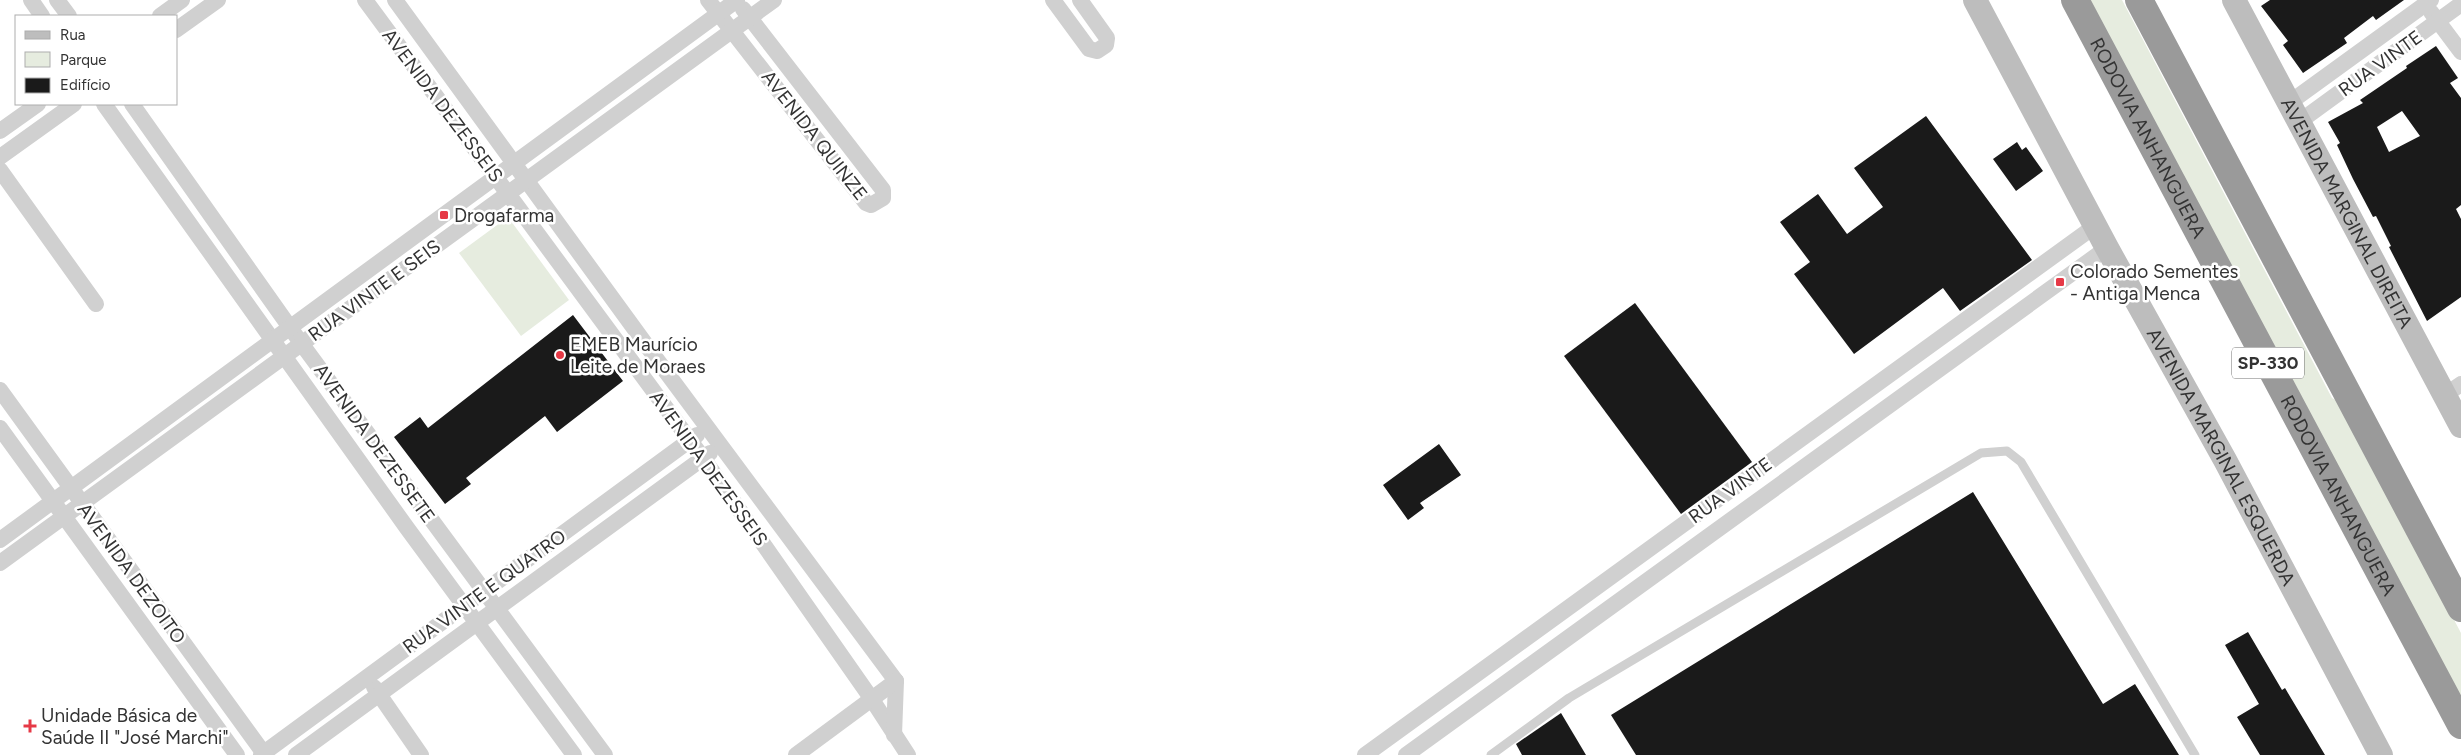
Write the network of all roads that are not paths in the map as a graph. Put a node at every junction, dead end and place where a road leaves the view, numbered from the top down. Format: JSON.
{"nodes":[{"id":1,"x":30,"y":0,"type":"edge"},
{"id":2,"x":57,"y":0,"type":"edge"},
{"id":3,"x":182,"y":0,"type":"edge"},
{"id":4,"x":365,"y":0,"type":"edge"},
{"id":5,"x":395,"y":0,"type":"edge"},
{"id":6,"x":708,"y":0,"type":"edge"},
{"id":7,"x":737,"y":0,"type":"edge"},
{"id":8,"x":774,"y":0,"type":"edge"},
{"id":9,"x":1052,"y":0,"type":"edge"},
{"id":10,"x":1080,"y":0,"type":"edge"},
{"id":11,"x":1975,"y":0,"type":"edge"},
{"id":12,"x":2074,"y":0,"type":"edge"},
{"id":13,"x":2139,"y":0,"type":"edge"},
{"id":14,"x":2234,"y":0,"type":"edge"},
{"id":15,"x":216,"y":1,"type":"edge"},
{"id":16,"x":2426,"y":1,"type":"edge"},
{"id":17,"x":2457,"y":7,"type":"edge"},
{"id":18,"x":718,"y":14,"type":"junction"},
{"id":19,"x":41,"y":15,"type":"edge"},
{"id":20,"x":68,"y":15,"type":"edge"},
{"id":21,"x":161,"y":15,"type":"edge"},
{"id":22,"x":749,"y":18,"type":"junction"},
{"id":23,"x":2438,"y":21,"type":"junction"},
{"id":24,"x":178,"y":29,"type":"edge"},
{"id":25,"x":732,"y":30,"type":"junction"},
{"id":26,"x":2461,"y":52,"type":"edge"},
{"id":27,"x":37,"y":105,"type":"edge"},
{"id":28,"x":73,"y":105,"type":"edge"},
{"id":29,"x":105,"y":105,"type":"edge"},
{"id":30,"x":133,"y":105,"type":"edge"},
{"id":31,"x":2294,"y":112,"type":"junction"},
{"id":32,"x":0,"y":131,"type":"edge"},
{"id":33,"x":0,"y":157,"type":"edge"},
{"id":34,"x":515,"y":163,"type":"junction"},
{"id":35,"x":0,"y":170,"type":"edge"},
{"id":36,"x":496,"y":177,"type":"junction"},
{"id":37,"x":526,"y":178,"type":"junction"},
{"id":38,"x":507,"y":192,"type":"junction"},
{"id":39,"x":2095,"y":226,"type":"junction"},
{"id":40,"x":2107,"y":248,"type":"junction"},
{"id":41,"x":96,"y":304,"type":"dead end"},
{"id":42,"x":290,"y":328,"type":"junction"},
{"id":43,"x":274,"y":340,"type":"junction"},
{"id":44,"x":301,"y":343,"type":"junction"},
{"id":45,"x":284,"y":355,"type":"junction"},
{"id":46,"x":0,"y":390,"type":"edge"},
{"id":47,"x":2453,"y":390,"type":"edge"},
{"id":48,"x":2459,"y":418,"type":"edge"},
{"id":49,"x":0,"y":428,"type":"edge"},
{"id":50,"x":707,"y":428,"type":"junction"},
{"id":51,"x":690,"y":440,"type":"junction"},
{"id":52,"x":721,"y":445,"type":"junction"},
{"id":53,"x":703,"y":458,"type":"junction"},
{"id":54,"x":71,"y":487,"type":"junction"},
{"id":55,"x":52,"y":501,"type":"junction"},
{"id":56,"x":82,"y":504,"type":"junction"},
{"id":57,"x":64,"y":516,"type":"junction"},
{"id":58,"x":0,"y":540,"type":"edge"},
{"id":59,"x":0,"y":563,"type":"edge"},
{"id":60,"x":484,"y":592,"type":"junction"},
{"id":61,"x":464,"y":606,"type":"junction"},
{"id":62,"x":2461,"y":608,"type":"edge"},
{"id":63,"x":496,"y":609,"type":"junction"},
{"id":64,"x":477,"y":624,"type":"junction"},
{"id":65,"x":366,"y":678,"type":"junction"},
{"id":66,"x":896,"y":681,"type":"junction"},
{"id":67,"x":379,"y":695,"type":"junction"},
{"id":68,"x":871,"y":698,"type":"junction"},
{"id":69,"x":2461,"y":725,"type":"edge"},
{"id":70,"x":894,"y":735,"type":"junction"},
{"id":71,"x":263,"y":754,"type":"edge"},
{"id":72,"x":237,"y":755,"type":"edge"},
{"id":73,"x":296,"y":755,"type":"edge"},
{"id":74,"x":421,"y":755,"type":"edge"},
{"id":75,"x":574,"y":755,"type":"edge"},
{"id":76,"x":605,"y":755,"type":"edge"},
{"id":77,"x":796,"y":755,"type":"edge"},
{"id":78,"x":908,"y":755,"type":"edge"},
{"id":79,"x":1365,"y":755,"type":"edge"},
{"id":80,"x":1406,"y":755,"type":"edge"},
{"id":81,"x":1490,"y":755,"type":"edge"},
{"id":82,"x":2195,"y":755,"type":"edge"},
{"id":83,"x":2381,"y":755,"type":"edge"}],
"edges":[{"from":1,"to":19,"type":"street"},
{"from":2,"to":20,"type":"street"},
{"from":3,"to":21,"type":"street"},
{"from":4,"to":36,"type":"street","name":"AVENIDA DEZESSEIS"},
{"from":5,"to":34,"type":"street","name":"AVENIDA DEZESSEIS"},
{"from":6,"to":18,"type":"street","name":"AVENIDA QUINZE"},
{"from":7,"to":18,"type":"street","name":"RUA VINTE E SEIS"},
{"from":7,"to":22,"type":"street","name":"AVENIDA QUINZE"},
{"from":8,"to":22,"type":"street","name":"RUA VINTE E SEIS"},
{"from":9,"to":10,"type":"street"},
{"from":11,"to":39,"type":"main road","name":"AVENIDA MARGINAL ESQUERDA"},
{"from":12,"to":69,"type":"highway","name":"RODOVIA ANHANGUERA","number":"SP-330"},
{"from":13,"to":62,"type":"highway","number":"SP-330"},
{"from":14,"to":31,"type":"main road","name":"AVENIDA MARGINAL DIREITA"},
{"from":15,"to":24,"type":"street"},
{"from":16,"to":23,"type":"street"},
{"from":16,"to":31,"type":"street","name":"RUA VINTE"},
{"from":17,"to":23,"type":"street","name":"RUA VINTE"},
{"from":18,"to":25,"type":"street","name":"AVENIDA QUINZE"},
{"from":18,"to":34,"type":"street","name":"RUA VINTE E SEIS"},
{"from":22,"to":25,"type":"street","name":"RUA VINTE E SEIS"},
{"from":22,"to":25,"type":"street","name":"AVENIDA QUINZE"},
{"from":23,"to":26,"type":"street"},
{"from":23,"to":31,"type":"street","name":"RUA VINTE"},
{"from":25,"to":37,"type":"street","name":"RUA VINTE E SEIS"},
{"from":27,"to":32,"type":"street"},
{"from":28,"to":33,"type":"street"},
{"from":29,"to":43,"type":"street","name":"AVENIDA DEZESSETE"},
{"from":30,"to":42,"type":"street","name":"AVENIDA DEZESSETE"},
{"from":31,"to":47,"type":"main road","name":"AVENIDA MARGINAL DIREITA"},
{"from":34,"to":36,"type":"street","name":"RUA VINTE E SEIS"},
{"from":34,"to":37,"type":"street","name":"AVENIDA DEZESSEIS"},
{"from":35,"to":41,"type":"street"},
{"from":36,"to":38,"type":"street","name":"AVENIDA DEZESSEIS"},
{"from":36,"to":42,"type":"street","name":"RUA VINTE E SEIS"},
{"from":37,"to":38,"type":"street","name":"RUA VINTE E SEIS"},
{"from":37,"to":50,"type":"street","name":"AVENIDA DEZESSEIS"},
{"from":38,"to":44,"type":"street","name":"RUA VINTE E SEIS"},
{"from":38,"to":51,"type":"street","name":"AVENIDA DEZESSEIS"},
{"from":39,"to":40,"type":"main road","name":"AVENIDA MARGINAL ESQUERDA"},
{"from":39,"to":79,"type":"street","name":"RUA VINTE"},
{"from":40,"to":80,"type":"street","name":"RUA VINTE"},
{"from":40,"to":83,"type":"main road","name":"AVENIDA MARGINAL ESQUERDA"},
{"from":42,"to":43,"type":"street","name":"RUA VINTE E SEIS"},
{"from":42,"to":44,"type":"street","name":"AVENIDA DEZESSETE"},
{"from":43,"to":45,"type":"street","name":"AVENIDA DEZESSETE"},
{"from":43,"to":54,"type":"street","name":"RUA VINTE E SEIS"},
{"from":44,"to":45,"type":"street","name":"RUA VINTE E SEIS"},
{"from":44,"to":60,"type":"street","name":"AVENIDA DEZESSETE"},
{"from":45,"to":56,"type":"street","name":"RUA VINTE E SEIS"},
{"from":45,"to":61,"type":"street","name":"AVENIDA DEZESSETE"},
{"from":46,"to":54,"type":"street","name":"AVENIDA DEZOITO"},
{"from":47,"to":48,"type":"main road","name":"AVENIDA MARGINAL DIREITA"},
{"from":49,"to":55,"type":"street","name":"AVENIDA DEZOITO"},
{"from":50,"to":51,"type":"street","name":"RUA VINTE E QUATRO"},
{"from":50,"to":52,"type":"street","name":"AVENIDA DEZESSEIS"},
{"from":51,"to":53,"type":"street","name":"AVENIDA DEZESSEIS"},
{"from":51,"to":60,"type":"street","name":"RUA VINTE E QUATRO"},
{"from":52,"to":53,"type":"street","name":"RUA VINTE E QUATRO"},
{"from":52,"to":66,"type":"street","name":"AVENIDA DEZESSEIS"},
{"from":53,"to":63,"type":"street","name":"RUA VINTE E QUATRO"},
{"from":53,"to":68,"type":"street","name":"AVENIDA DEZESSEIS"},
{"from":54,"to":55,"type":"street","name":"RUA VINTE E SEIS"},
{"from":54,"to":56,"type":"street","name":"AVENIDA DEZOITO"},
{"from":55,"to":57,"type":"street","name":"AVENIDA DEZOITO"},
{"from":55,"to":58,"type":"street","name":"RUA VINTE E SEIS"},
{"from":56,"to":57,"type":"street","name":"RUA VINTE E SEIS"},
{"from":56,"to":71,"type":"street","name":"AVENIDA DEZOITO"},
{"from":57,"to":59,"type":"street","name":"RUA VINTE E SEIS"},
{"from":57,"to":72,"type":"street","name":"AVENIDA DEZOITO"},
{"from":60,"to":61,"type":"street","name":"RUA VINTE E QUATRO"},
{"from":60,"to":63,"type":"street","name":"AVENIDA DEZESSETE"},
{"from":61,"to":64,"type":"street","name":"AVENIDA DEZESSETE"},
{"from":61,"to":65,"type":"street","name":"RUA VINTE E QUATRO"},
{"from":63,"to":64,"type":"street","name":"RUA VINTE E QUATRO"},
{"from":63,"to":76,"type":"street","name":"AVENIDA DEZESSETE"},
{"from":64,"to":67,"type":"street","name":"RUA VINTE E QUATRO"},
{"from":64,"to":75,"type":"street","name":"AVENIDA DEZESSETE"},
{"from":65,"to":67,"type":"street"},
{"from":65,"to":71,"type":"street","name":"RUA VINTE E QUATRO"},
{"from":66,"to":68,"type":"street"},
{"from":66,"to":70,"type":"street"},
{"from":67,"to":73,"type":"street","name":"RUA VINTE E QUATRO"},
{"from":67,"to":74,"type":"street"},
{"from":68,"to":70,"type":"street","name":"AVENIDA DEZESSEIS"},
{"from":68,"to":77,"type":"street"},
{"from":70,"to":78,"type":"street","name":"AVENIDA DEZESSEIS"},
{"from":81,"to":82,"type":"lane"}]}
